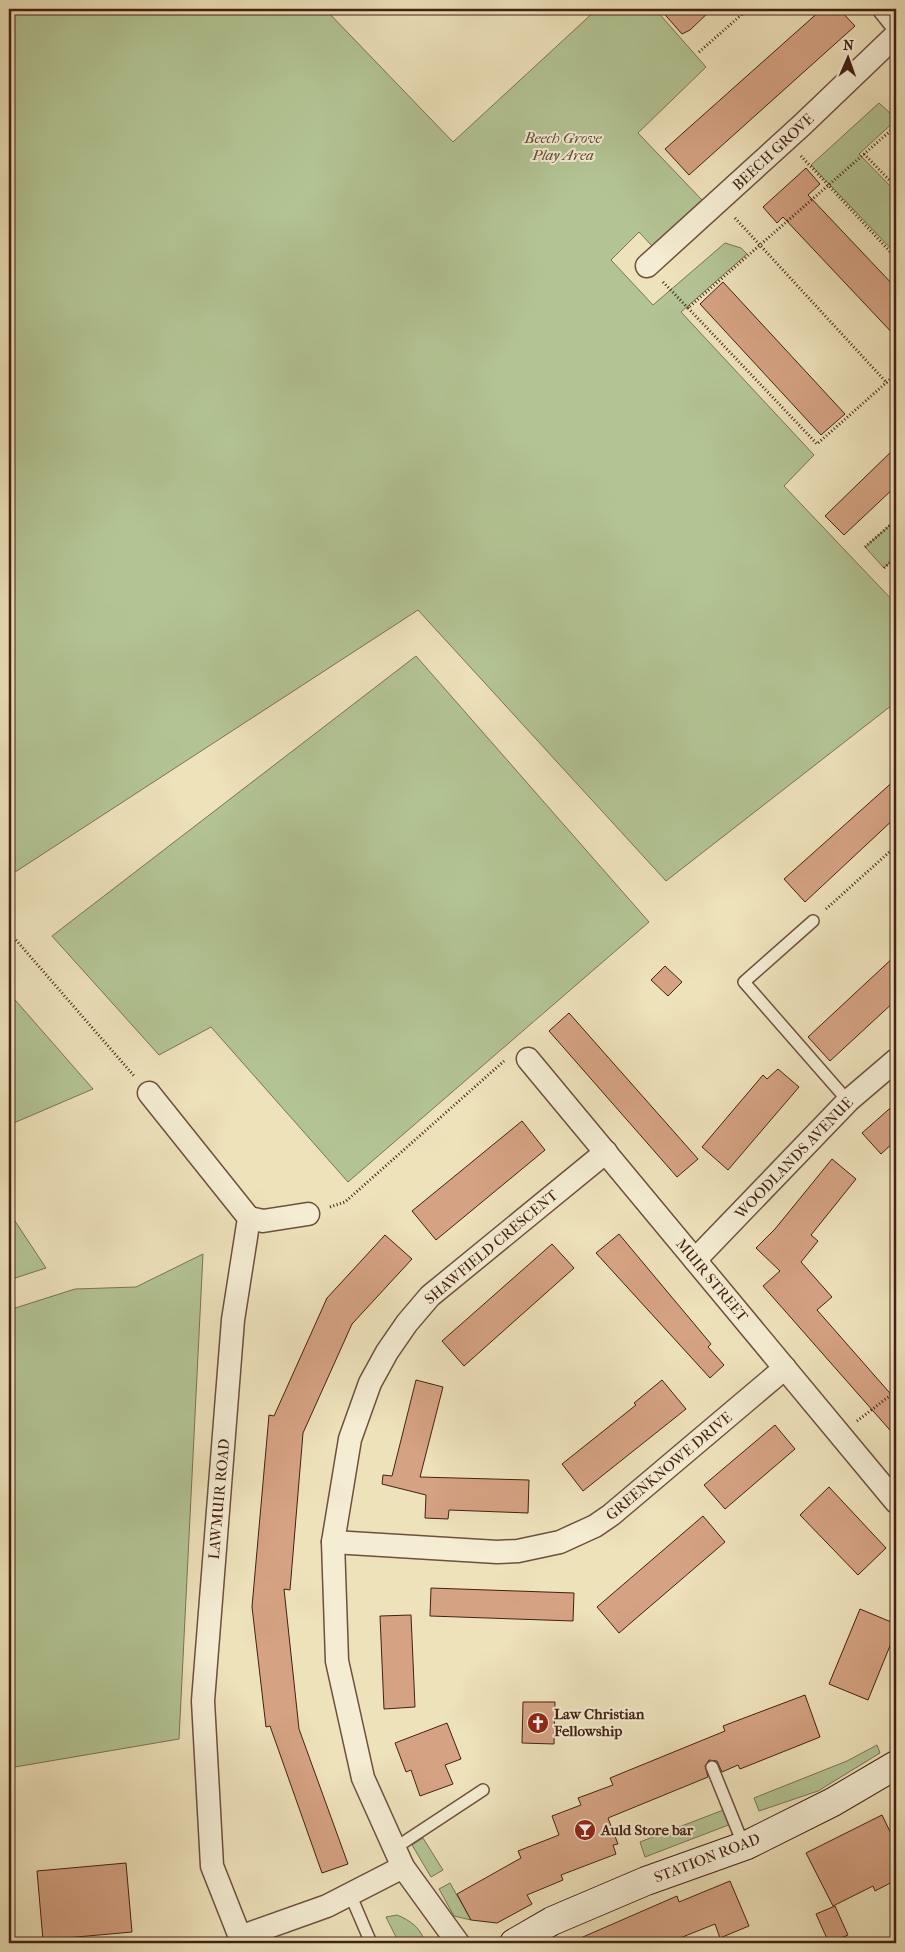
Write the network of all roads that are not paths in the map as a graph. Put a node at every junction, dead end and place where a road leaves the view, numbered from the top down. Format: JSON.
{"nodes":[{"id":1,"x":884,"y":9,"type":"edge"},
{"id":2,"x":896,"y":24,"type":"edge"},
{"id":3,"x":896,"y":36,"type":"edge"},
{"id":4,"x":647,"y":266,"type":"road end"},
{"id":5,"x":813,"y":921,"type":"road end"},
{"id":6,"x":528,"y":1059,"type":"road end"},
{"id":7,"x":896,"y":1060,"type":"edge"},
{"id":8,"x":149,"y":1093,"type":"road end"},
{"id":9,"x":848,"y":1101,"type":"junction"},
{"id":10,"x":606,"y":1152,"type":"junction"},
{"id":11,"x":308,"y":1214,"type":"road end"},
{"id":12,"x":249,"y":1218,"type":"junction"},
{"id":13,"x":695,"y":1260,"type":"junction"},
{"id":14,"x":785,"y":1368,"type":"junction"},
{"id":15,"x":896,"y":1502,"type":"edge"},
{"id":16,"x":333,"y":1542,"type":"junction"},
{"id":17,"x":896,"y":1765,"type":"edge"},
{"id":18,"x":712,"y":1767,"type":"dead end"},
{"id":19,"x":483,"y":1790,"type":"dead end"},
{"id":20,"x":744,"y":1846,"type":"junction"},
{"id":21,"x":399,"y":1857,"type":"junction"},
{"id":22,"x":350,"y":1894,"type":"junction"},
{"id":23,"x":241,"y":1940,"type":"edge"},
{"id":24,"x":371,"y":1943,"type":"edge"},
{"id":25,"x":458,"y":1943,"type":"edge"},
{"id":26,"x":514,"y":1943,"type":"edge"}],
"edges":[{"from":1,"to":2,"type":"street"},
{"from":3,"to":4,"type":"street","name":"BEECH GROVE"},
{"from":5,"to":9,"type":"lane"},
{"from":6,"to":10,"type":"street","name":"MUIR STREET"},
{"from":7,"to":9,"type":"street","name":"WOODLANDS AVENUE"},
{"from":8,"to":12,"type":"street"},
{"from":9,"to":13,"type":"street","name":"WOODLANDS AVENUE"},
{"from":10,"to":13,"type":"street","name":"MUIR STREET"},
{"from":10,"to":16,"type":"street","name":"SHAWFIELD CRESCENT"},
{"from":11,"to":12,"type":"street"},
{"from":12,"to":23,"type":"street","name":"LAWMUIR ROAD"},
{"from":13,"to":14,"type":"street","name":"MUIR STREET"},
{"from":14,"to":15,"type":"street","name":"MUIR STREET"},
{"from":14,"to":16,"type":"street","name":"GREENKNOWE DRIVE"},
{"from":16,"to":21,"type":"street","name":"SHAWFIELD CRESCENT"},
{"from":17,"to":20,"type":"main road","name":"STATION ROAD"},
{"from":18,"to":20,"type":"lane"},
{"from":19,"to":21,"type":"lane"},
{"from":20,"to":26,"type":"main road","name":"STATION ROAD"},
{"from":21,"to":22,"type":"street","name":"LAWMUIR ROAD"},
{"from":21,"to":25,"type":"street","name":"SHAWFIELD CRESCENT"},
{"from":22,"to":23,"type":"street","name":"LAWMUIR ROAD"},
{"from":22,"to":24,"type":"lane"}]}
